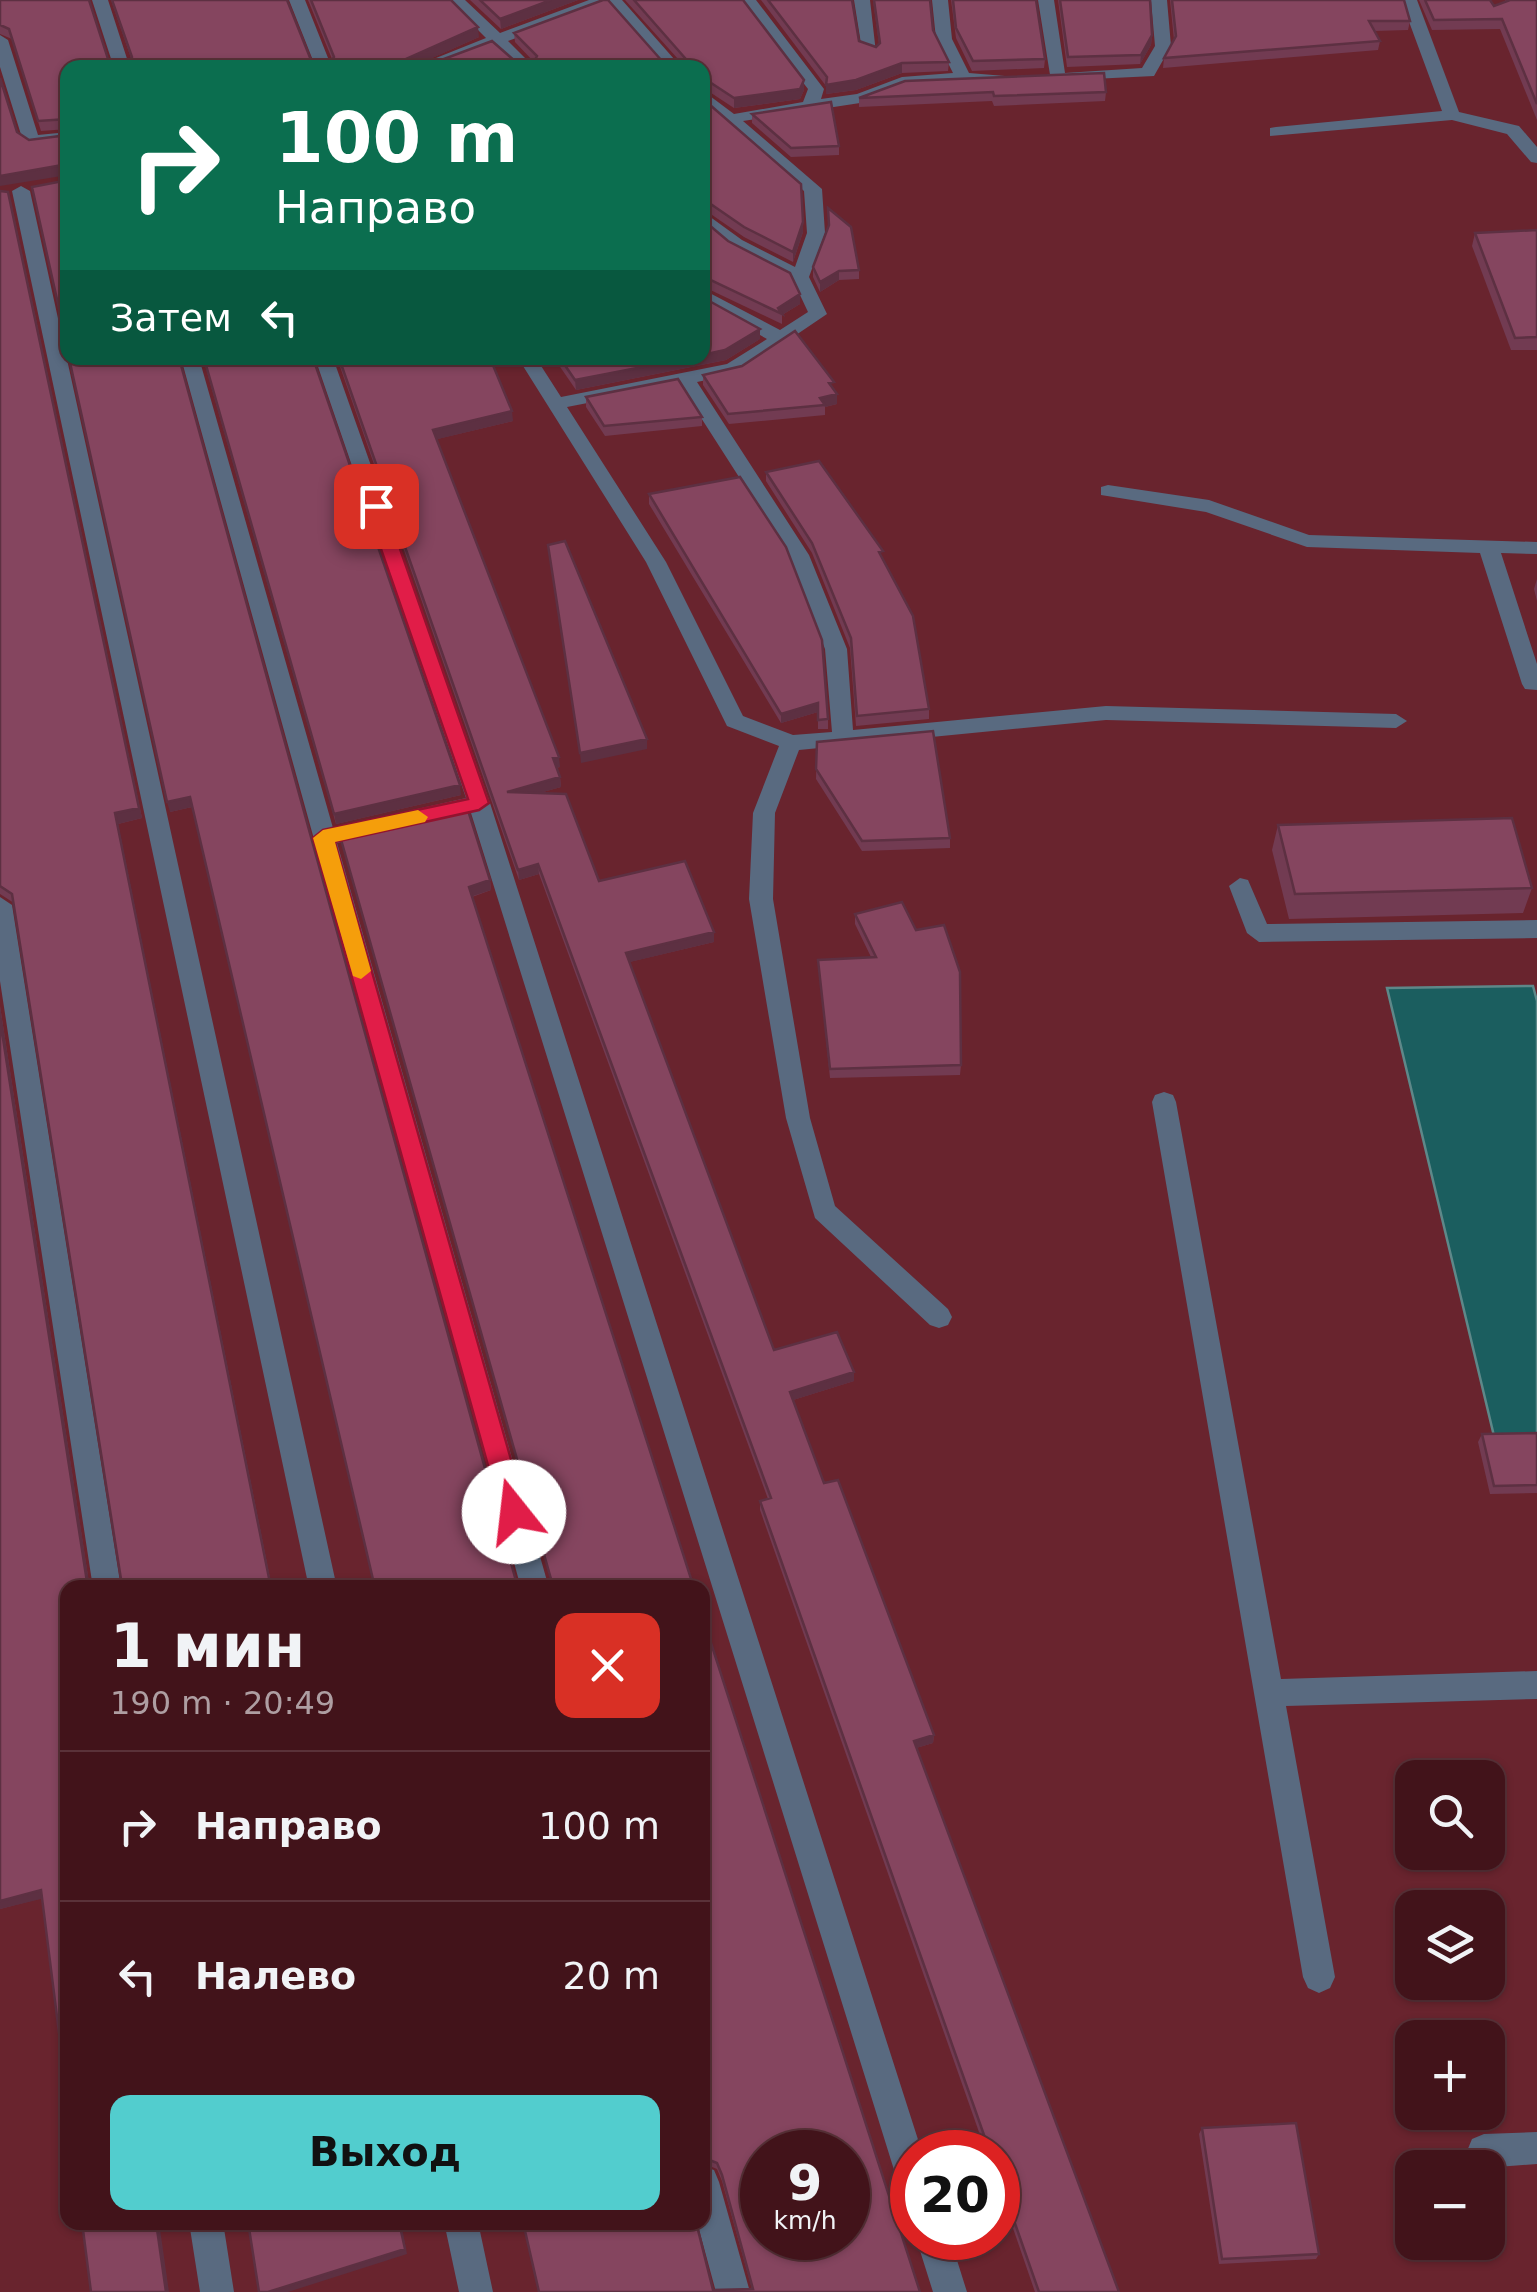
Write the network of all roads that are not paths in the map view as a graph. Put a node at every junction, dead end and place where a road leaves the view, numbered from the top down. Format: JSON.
{"nodes":[{"id":1,"x":100,"y":0,"type":"edge"},
{"id":2,"x":298,"y":0,"type":"edge"},
{"id":3,"x":456,"y":0,"type":"edge"},
{"id":4,"x":604,"y":0,"type":"edge"},
{"id":5,"x":613,"y":0,"type":"edge"},
{"id":6,"x":748,"y":0,"type":"edge"},
{"id":7,"x":862,"y":0,"type":"edge"},
{"id":8,"x":940,"y":0,"type":"edge"},
{"id":9,"x":1046,"y":0,"type":"edge"},
{"id":10,"x":1159,"y":0,"type":"edge"},
{"id":11,"x":1409,"y":0,"type":"edge"},
{"id":12,"x":584,"y":2,"type":"edge"},
{"id":13,"x":493,"y":38,"type":"junction"},
{"id":14,"x":0,"y":40,"type":"edge"},
{"id":15,"x":870,"y":50,"type":"edge"},
{"id":16,"x":119,"y":60,"type":"edge"},
{"id":17,"x":321,"y":60,"type":"edge"},
{"id":18,"x":442,"y":60,"type":"edge"},
{"id":19,"x":518,"y":60,"type":"edge"},
{"id":20,"x":667,"y":60,"type":"edge"},
{"id":21,"x":963,"y":77,"type":"junction"},
{"id":22,"x":1040,"y":79,"type":"junction"},
{"id":23,"x":710,"y":102,"type":"edge"},
{"id":24,"x":811,"y":104,"type":"junction"},
{"id":25,"x":1452,"y":116,"type":"junction"},
{"id":26,"x":729,"y":118,"type":"junction"},
{"id":27,"x":1276,"y":132,"type":"dead end"},
{"id":28,"x":60,"y":138,"type":"edge"},
{"id":29,"x":1537,"y":158,"type":"edge"},
{"id":30,"x":19,"y":192,"type":"edge"},
{"id":31,"x":710,"y":223,"type":"edge"},
{"id":32,"x":800,"y":277,"type":"junction"},
{"id":33,"x":710,"y":299,"type":"edge"},
{"id":34,"x":780,"y":338,"type":"junction"},
{"id":35,"x":192,"y":365,"type":"edge"},
{"id":36,"x":326,"y":365,"type":"edge"},
{"id":37,"x":531,"y":365,"type":"edge"},
{"id":38,"x":686,"y":378,"type":"junction"},
{"id":39,"x":558,"y":403,"type":"junction"},
{"id":40,"x":1108,"y":491,"type":"dead end"},
{"id":41,"x":1537,"y":548,"type":"edge"},
{"id":42,"x":1489,"y":549,"type":"junction"},
{"id":43,"x":1526,"y":630,"type":"edge"},
{"id":44,"x":1534,"y":684,"type":"dead end"},
{"id":45,"x":1396,"y":721,"type":"dead end"},
{"id":46,"x":843,"y":737,"type":"junction"},
{"id":47,"x":791,"y":743,"type":"junction"},
{"id":48,"x":479,"y":803,"type":"junction"},
{"id":49,"x":323,"y":838,"type":"junction"},
{"id":50,"x":1240,"y":886,"type":"dead end"},
{"id":51,"x":0,"y":905,"type":"edge"},
{"id":52,"x":1537,"y":929,"type":"edge"},
{"id":53,"x":1164,"y":1102,"type":"dead end"},
{"id":54,"x":939,"y":1317,"type":"dead end"},
{"id":55,"x":106,"y":1580,"type":"edge"},
{"id":56,"x":321,"y":1580,"type":"edge"},
{"id":57,"x":533,"y":1580,"type":"edge"},
{"id":58,"x":1537,"y":1686,"type":"edge"},
{"id":59,"x":1268,"y":1693,"type":"junction"},
{"id":60,"x":1318,"y":1978,"type":"dead end"},
{"id":61,"x":899,"y":2130,"type":"edge"},
{"id":62,"x":1537,"y":2148,"type":"edge"},
{"id":63,"x":1502,"y":2150,"type":"edge"},
{"id":64,"x":710,"y":2210,"type":"edge"},
{"id":65,"x":207,"y":2230,"type":"edge"},
{"id":66,"x":463,"y":2230,"type":"edge"},
{"id":67,"x":940,"y":2260,"type":"edge"},
{"id":68,"x":217,"y":2292,"type":"edge"},
{"id":69,"x":476,"y":2292,"type":"edge"},
{"id":70,"x":734,"y":2292,"type":"edge"},
{"id":71,"x":950,"y":2292,"type":"edge"}],
"edges":[{"from":1,"to":16,"type":"lane"},
{"from":2,"to":17,"type":"lane"},
{"from":3,"to":13,"type":"lane"},
{"from":4,"to":12,"type":"lane"},
{"from":5,"to":20,"type":"lane"},
{"from":6,"to":24,"type":"lane"},
{"from":7,"to":15,"type":"lane"},
{"from":8,"to":21,"type":"lane"},
{"from":9,"to":22,"type":"lane"},
{"from":10,"to":22,"type":"lane"},
{"from":11,"to":25,"type":"lane"},
{"from":12,"to":13,"type":"lane"},
{"from":13,"to":18,"type":"lane"},
{"from":13,"to":19,"type":"lane"},
{"from":14,"to":28,"type":"lane"},
{"from":21,"to":22,"type":"lane"},
{"from":21,"to":24,"type":"lane"},
{"from":23,"to":26,"type":"lane"},
{"from":24,"to":26,"type":"lane"},
{"from":25,"to":27,"type":"lane"},
{"from":25,"to":29,"type":"lane"},
{"from":26,"to":32,"type":"lane"},
{"from":30,"to":56,"type":"lane"},
{"from":31,"to":32,"type":"lane"},
{"from":32,"to":34,"type":"lane"},
{"from":33,"to":34,"type":"lane"},
{"from":34,"to":38,"type":"lane"},
{"from":35,"to":49,"type":"lane"},
{"from":36,"to":48,"type":"lane"},
{"from":37,"to":39,"type":"lane"},
{"from":38,"to":39,"type":"lane"},
{"from":38,"to":46,"type":"lane"},
{"from":39,"to":47,"type":"lane"},
{"from":40,"to":42,"type":"lane"},
{"from":41,"to":42,"type":"lane"},
{"from":42,"to":43,"type":"lane"},
{"from":43,"to":44,"type":"lane"},
{"from":45,"to":46,"type":"lane"},
{"from":46,"to":47,"type":"lane"},
{"from":47,"to":54,"type":"lane"},
{"from":48,"to":49,"type":"lane"},
{"from":48,"to":61,"type":"lane"},
{"from":49,"to":57,"type":"lane"},
{"from":50,"to":52,"type":"lane"},
{"from":51,"to":55,"type":"lane"},
{"from":53,"to":59,"type":"lane"},
{"from":58,"to":59,"type":"lane"},
{"from":59,"to":60,"type":"lane"},
{"from":62,"to":63,"type":"lane"},
{"from":64,"to":70,"type":"lane"},
{"from":65,"to":68,"type":"lane"},
{"from":66,"to":69,"type":"lane"},
{"from":67,"to":71,"type":"lane"}]}
